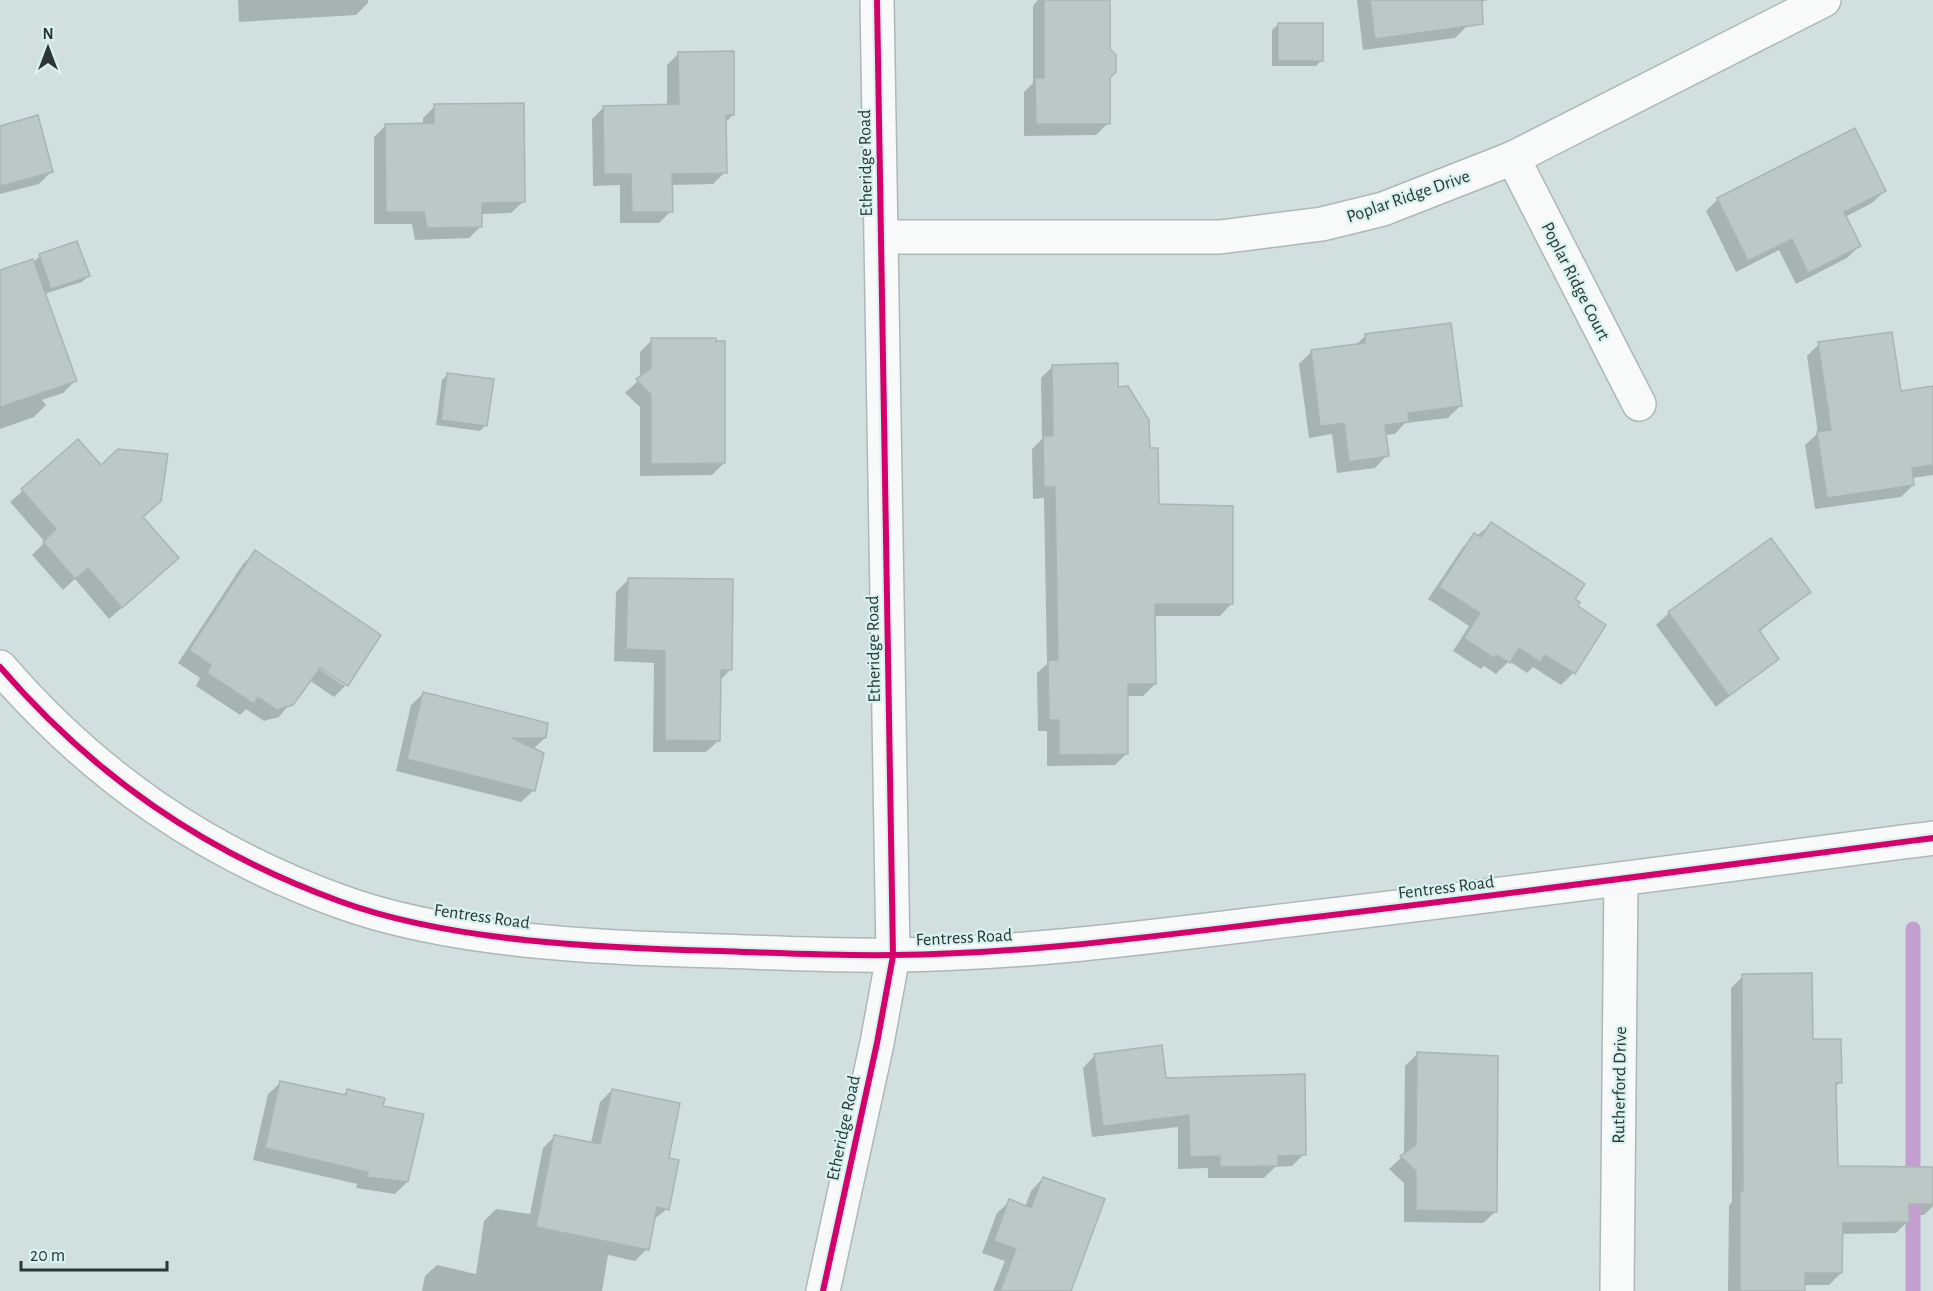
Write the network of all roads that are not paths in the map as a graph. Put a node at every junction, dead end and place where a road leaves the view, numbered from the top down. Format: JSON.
{"nodes":[{"id":1,"x":877,"y":0,"type":"edge"},
{"id":2,"x":1824,"y":0,"type":"edge"},
{"id":3,"x":1513,"y":158,"type":"junction"},
{"id":4,"x":881,"y":237,"type":"junction"},
{"id":5,"x":1640,"y":404,"type":"dead end"},
{"id":6,"x":0,"y":667,"type":"edge"},
{"id":7,"x":1933,"y":838,"type":"edge"},
{"id":8,"x":1621,"y":879,"type":"junction"},
{"id":9,"x":893,"y":956,"type":"junction"},
{"id":10,"x":822,"y":1291,"type":"edge"},
{"id":11,"x":1617,"y":1291,"type":"edge"}],
"edges":[{"from":1,"to":4,"type":"street","name":"Etheridge Road"},
{"from":2,"to":3,"type":"street","name":"Poplar Ridge Drive"},
{"from":3,"to":4,"type":"street","name":"Poplar Ridge Drive"},
{"from":3,"to":5,"type":"street","name":"Poplar Ridge Court"},
{"from":4,"to":9,"type":"street","name":"Etheridge Road"},
{"from":6,"to":9,"type":"street","name":"Fentress Road"},
{"from":7,"to":8,"type":"street","name":"Fentress Road"},
{"from":8,"to":9,"type":"street","name":"Fentress Road"},
{"from":8,"to":11,"type":"street","name":"Rutherford Drive"},
{"from":9,"to":10,"type":"street","name":"Etheridge Road"}]}
